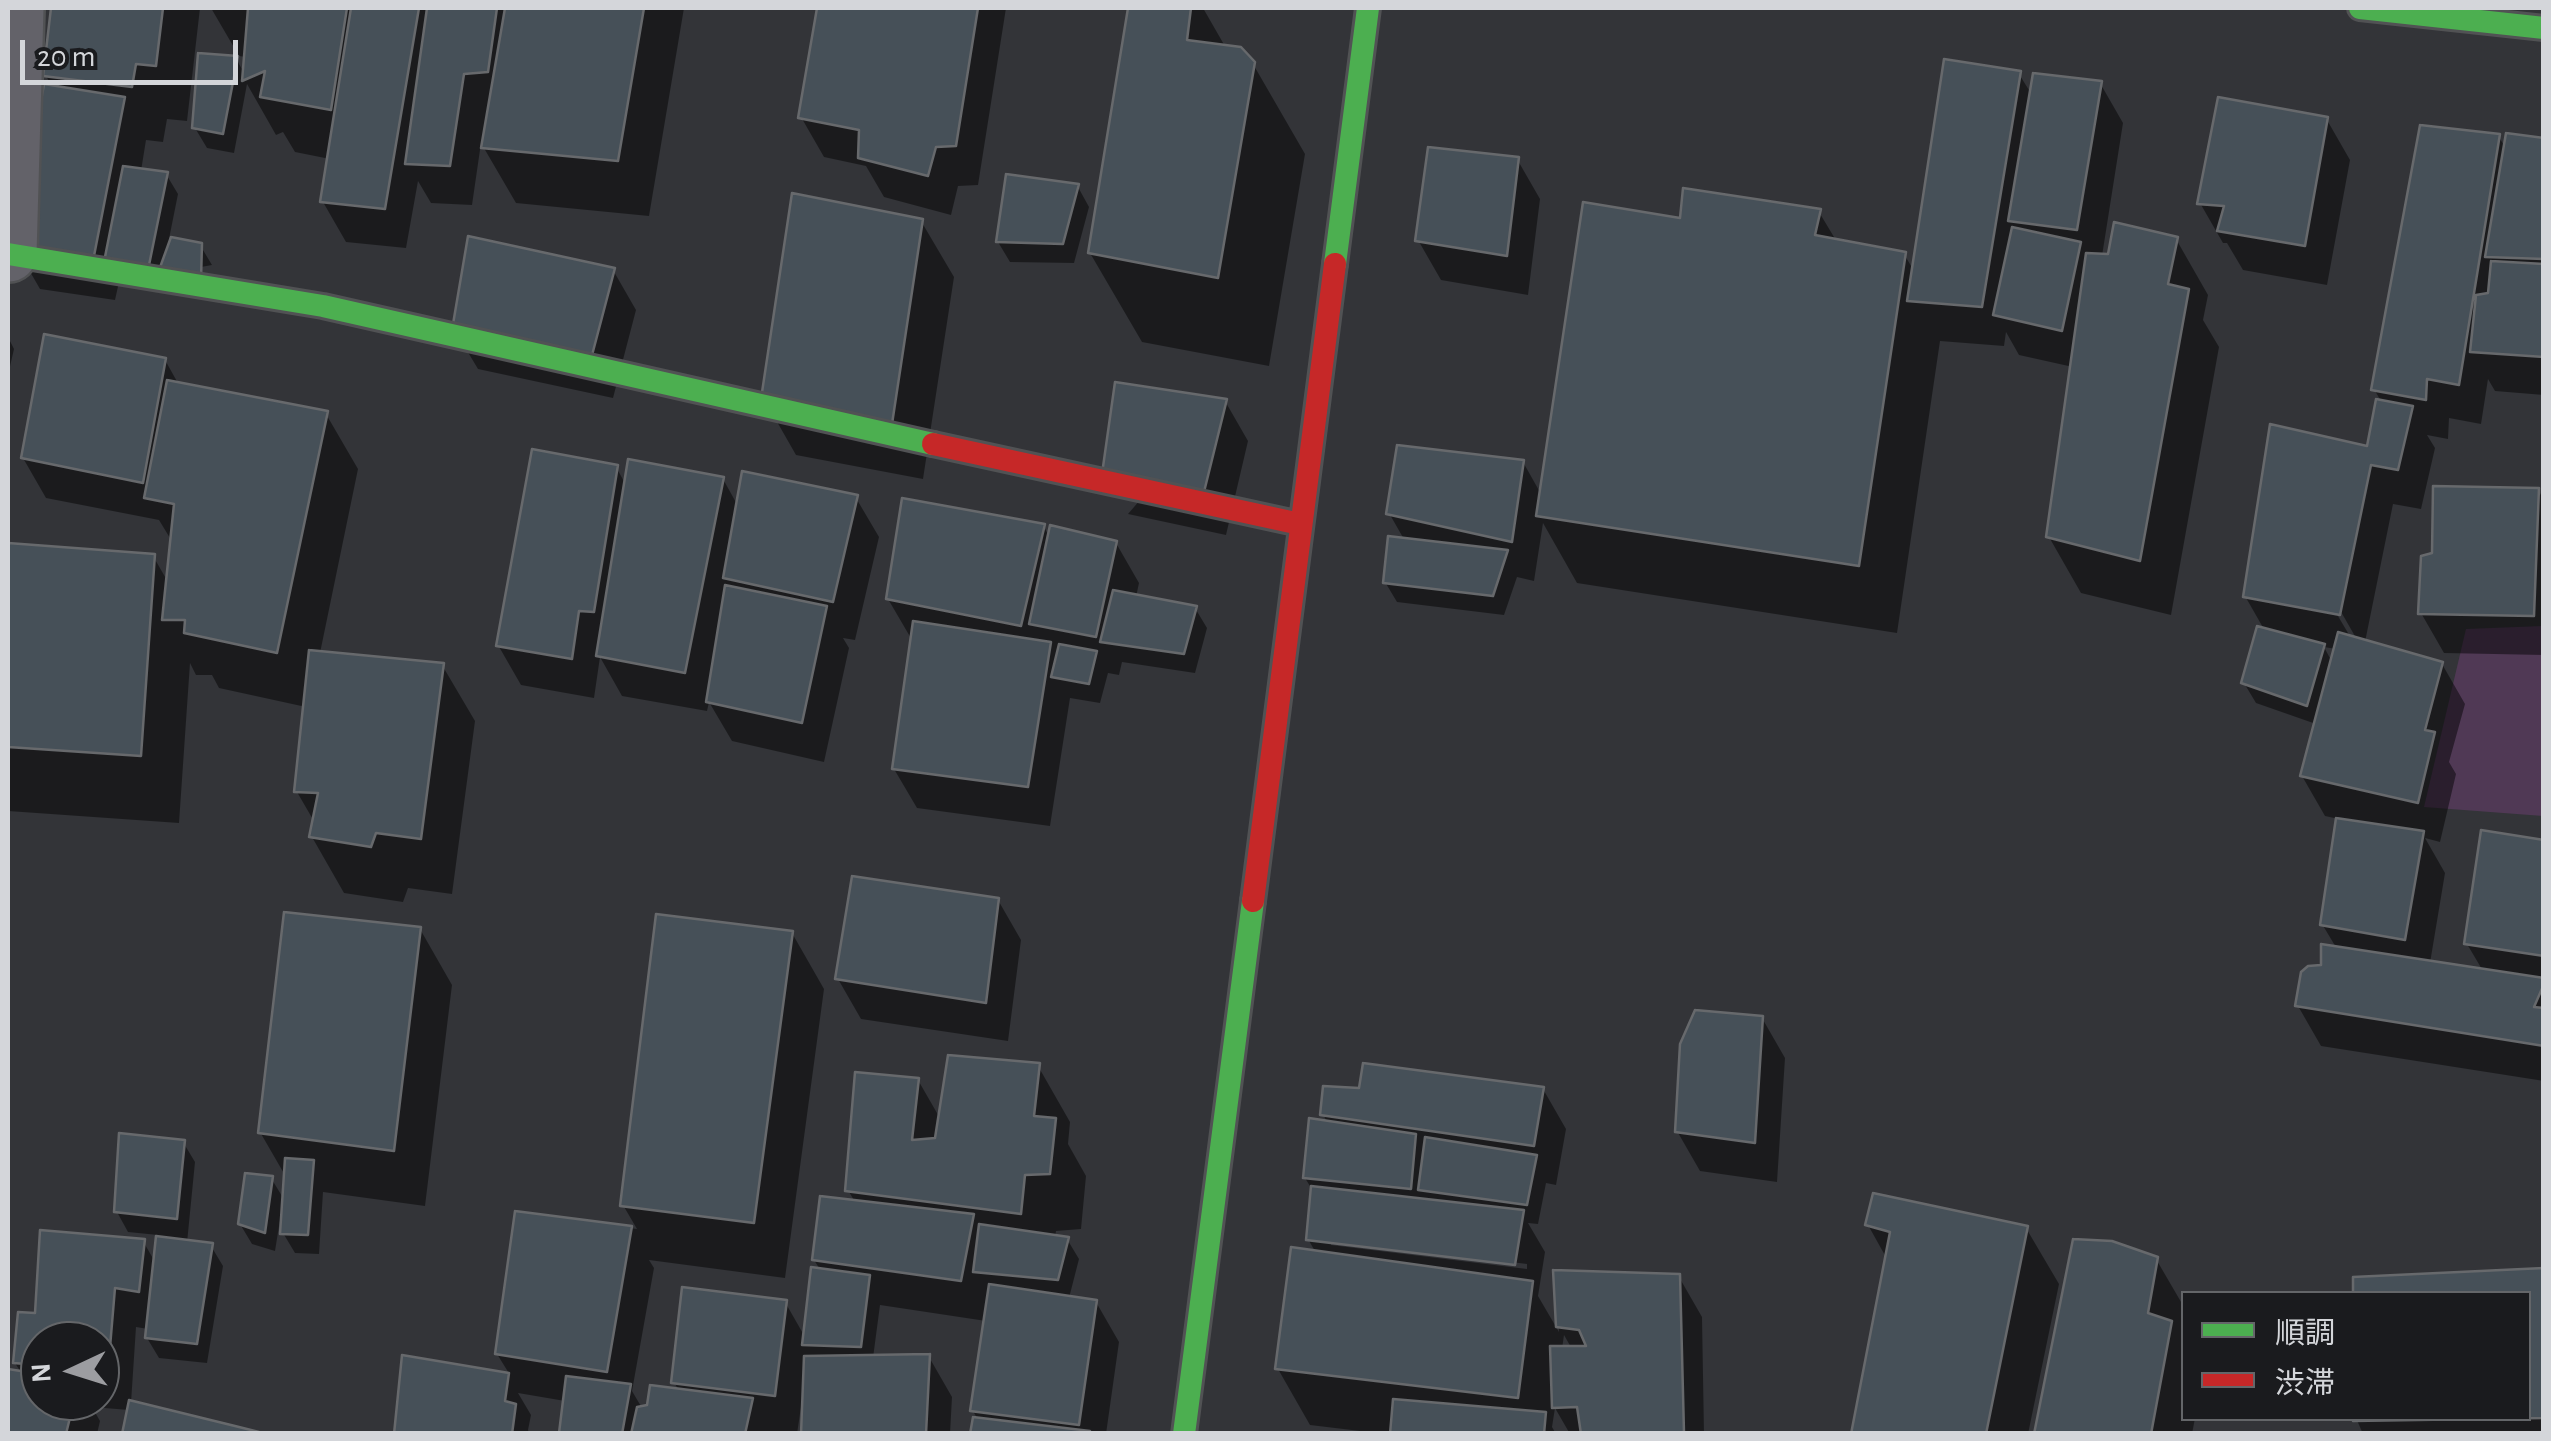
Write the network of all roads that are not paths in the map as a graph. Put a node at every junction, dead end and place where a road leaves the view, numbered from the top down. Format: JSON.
{"nodes":[{"id":1,"x":16,"y":8,"type":"edge"},
{"id":2,"x":1368,"y":8,"type":"edge"},
{"id":3,"x":2360,"y":8,"type":"edge"},
{"id":4,"x":2544,"y":28,"type":"edge"},
{"id":5,"x":8,"y":254,"type":"edge"},
{"id":6,"x":1300,"y":524,"type":"junction"},
{"id":7,"x":1184,"y":1434,"type":"edge"}],
"edges":[{"from":1,"to":5,"type":"street"},
{"from":2,"to":6,"type":"main road"},
{"from":3,"to":4,"type":"main road"},
{"from":5,"to":6,"type":"main road"},
{"from":6,"to":7,"type":"main road"}]}
